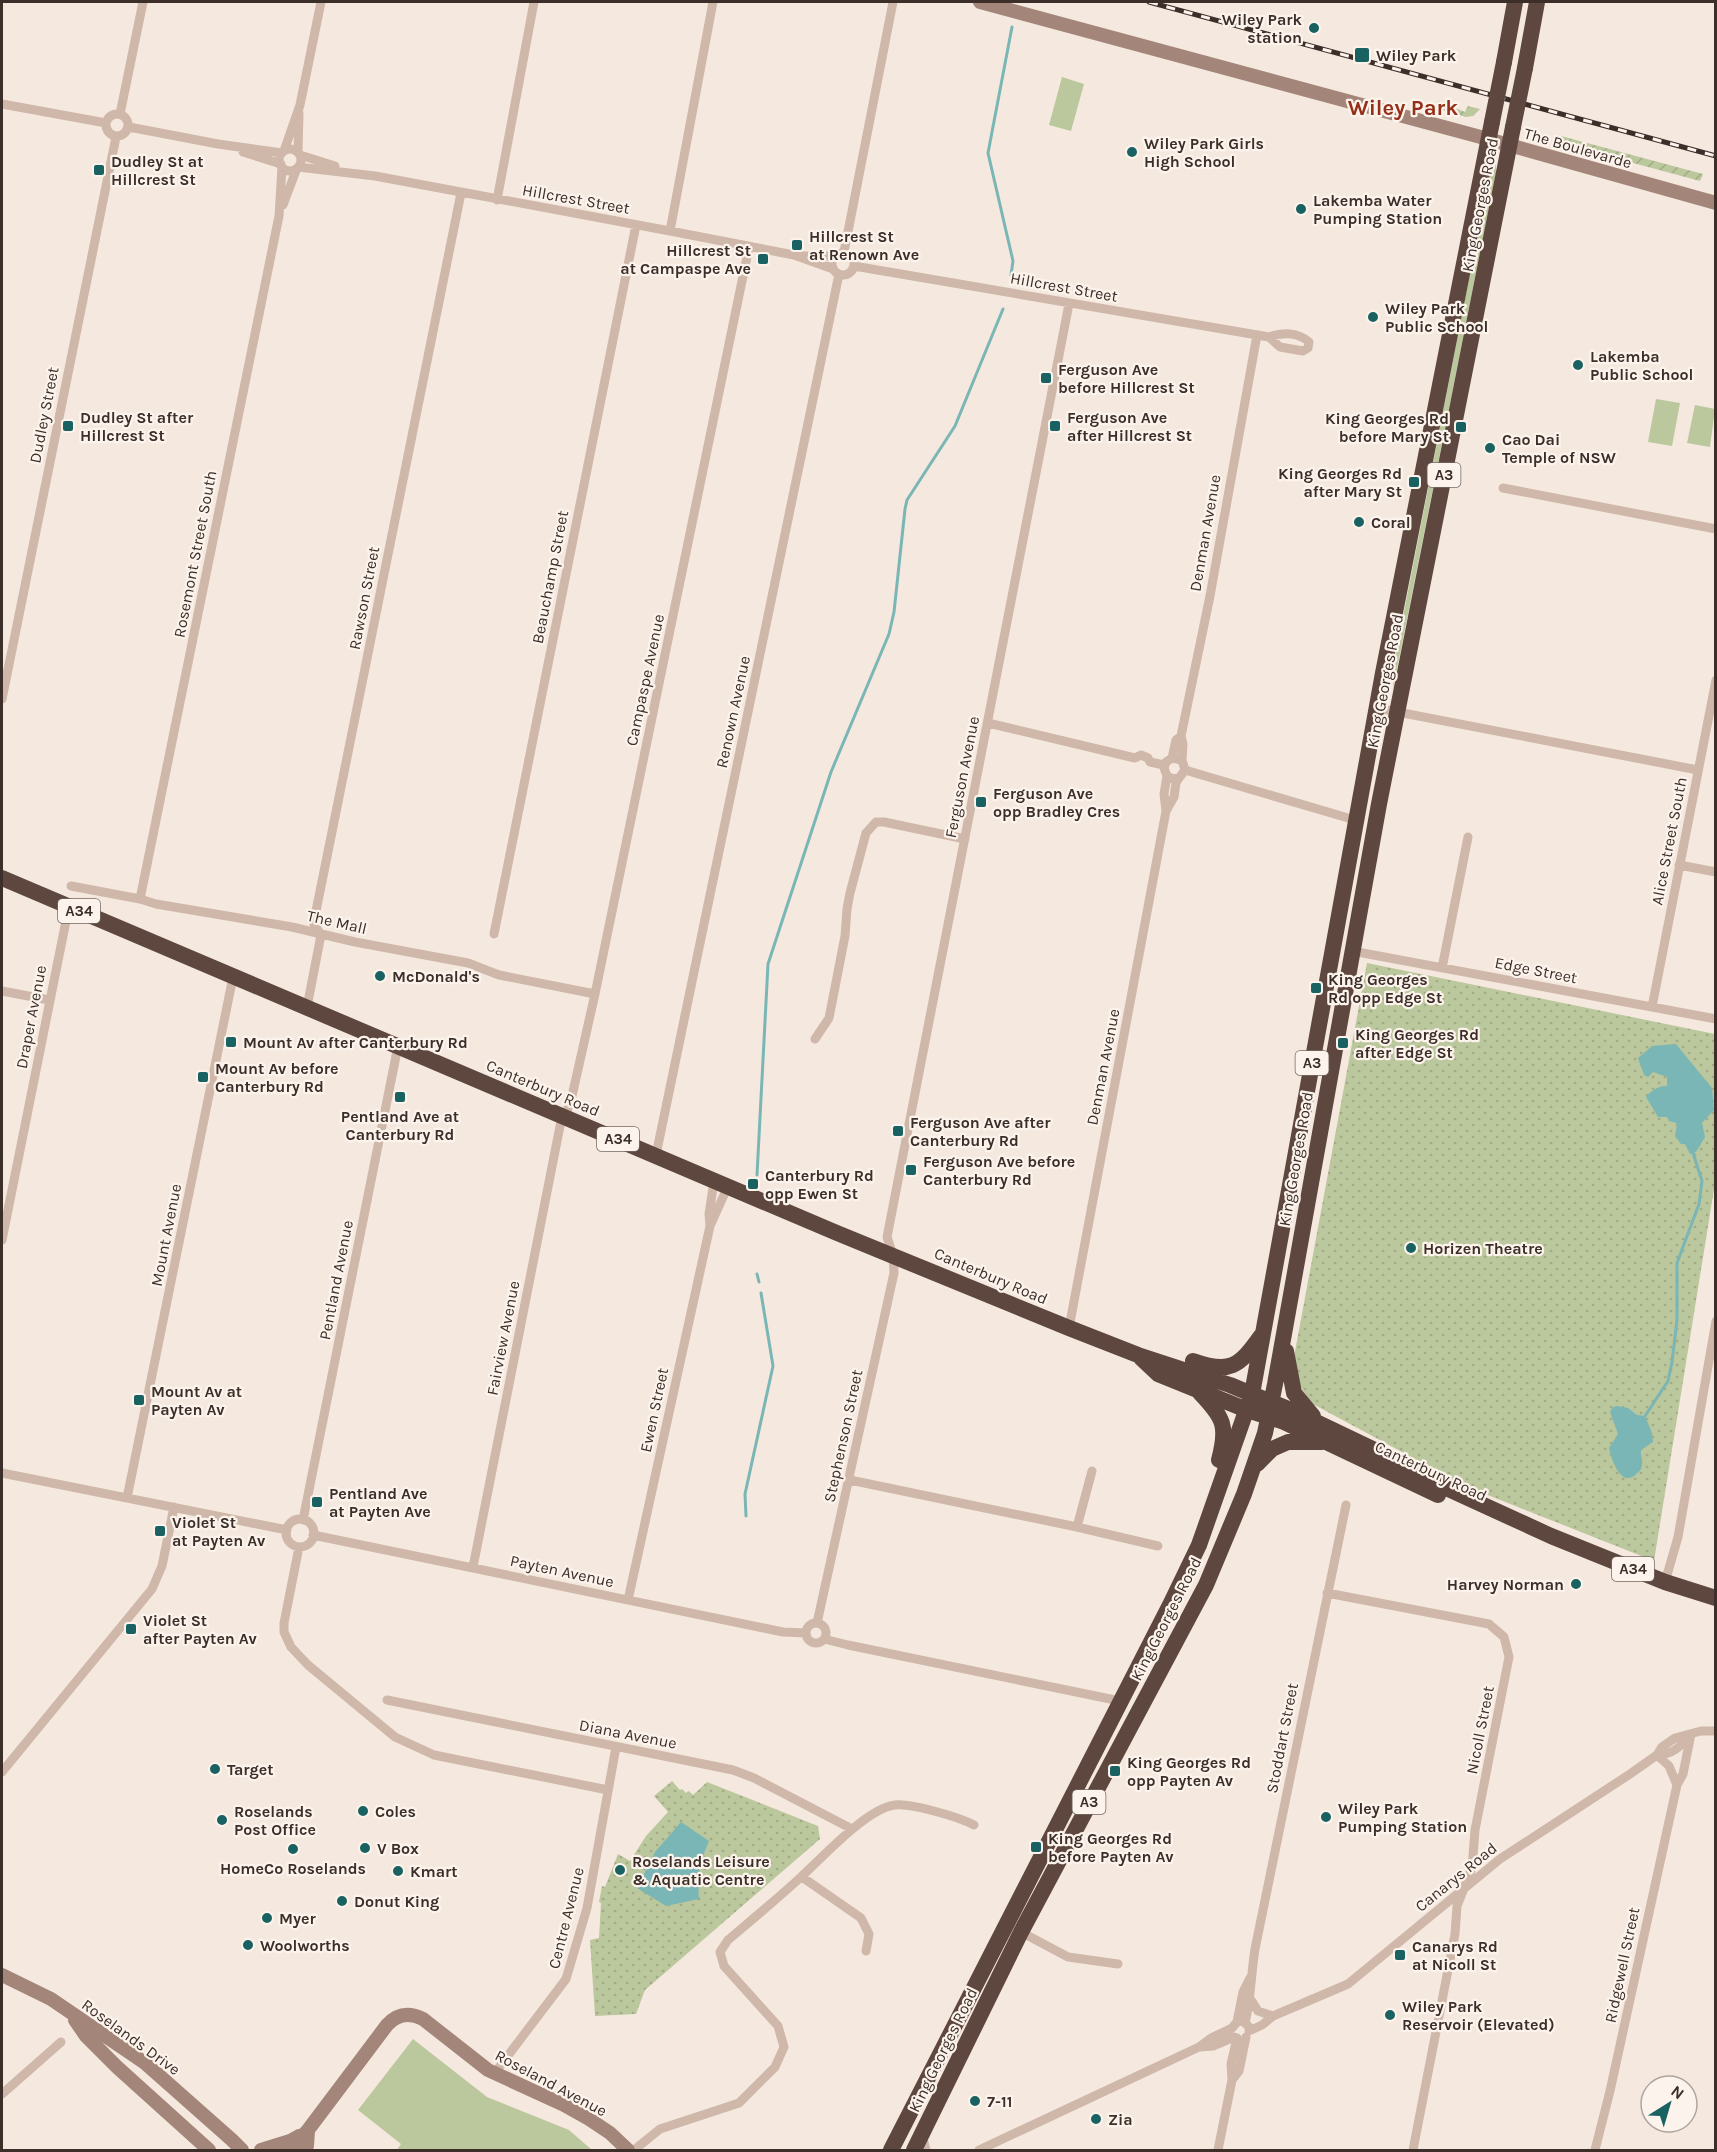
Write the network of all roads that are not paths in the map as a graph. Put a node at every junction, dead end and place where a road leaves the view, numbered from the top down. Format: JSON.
{"nodes":[{"id":1,"x":143,"y":2,"type":"edge"},
{"id":2,"x":321,"y":2,"type":"edge"},
{"id":3,"x":534,"y":2,"type":"edge"},
{"id":4,"x":713,"y":2,"type":"edge"},
{"id":5,"x":893,"y":2,"type":"edge"},
{"id":6,"x":980,"y":2,"type":"edge"},
{"id":7,"x":1515,"y":2,"type":"edge"},
{"id":8,"x":1538,"y":2,"type":"edge"},
{"id":9,"x":2,"y":104,"type":"edge"},
{"id":10,"x":300,"y":105,"type":"junction"},
{"id":11,"x":120,"y":114,"type":"junction"},
{"id":12,"x":106,"y":123,"type":"junction"},
{"id":13,"x":129,"y":127,"type":"junction"},
{"id":14,"x":116,"y":136,"type":"junction"},
{"id":15,"x":1489,"y":139,"type":"junction"},
{"id":16,"x":218,"y":144,"type":"junction"},
{"id":17,"x":1510,"y":146,"type":"junction"},
{"id":18,"x":283,"y":152,"type":"junction"},
{"id":19,"x":299,"y":154,"type":"junction"},
{"id":20,"x":281,"y":166,"type":"junction"},
{"id":21,"x":297,"y":168,"type":"junction"},
{"id":22,"x":353,"y":172,"type":"junction"},
{"id":23,"x":461,"y":193,"type":"junction"},
{"id":24,"x":497,"y":200,"type":"junction"},
{"id":25,"x":1716,"y":203,"type":"edge"},
{"id":26,"x":279,"y":216,"type":"junction"},
{"id":27,"x":636,"y":225,"type":"junction"},
{"id":28,"x":670,"y":231,"type":"junction"},
{"id":29,"x":750,"y":247,"type":"junction"},
{"id":30,"x":839,"y":254,"type":"junction"},
{"id":31,"x":794,"y":255,"type":"junction"},
{"id":32,"x":854,"y":266,"type":"junction"},
{"id":33,"x":836,"y":272,"type":"junction"},
{"id":34,"x":1069,"y":304,"type":"junction"},
{"id":35,"x":1257,"y":335,"type":"junction"},
{"id":36,"x":1269,"y":337,"type":"dead end"},
{"id":37,"x":1503,"y":488,"type":"dead end"},
{"id":38,"x":1716,"y":529,"type":"edge"},
{"id":39,"x":1716,"y":680,"type":"edge"},
{"id":40,"x":2,"y":699,"type":"edge"},
{"id":41,"x":1377,"y":708,"type":"junction"},
{"id":42,"x":1397,"y":711,"type":"junction"},
{"id":43,"x":988,"y":723,"type":"junction"},
{"id":44,"x":1164,"y":765,"type":"junction"},
{"id":45,"x":1180,"y":767,"type":"junction"},
{"id":46,"x":1698,"y":770,"type":"junction"},
{"id":47,"x":1167,"y":776,"type":"junction"},
{"id":48,"x":1166,"y":811,"type":"junction"},
{"id":49,"x":1355,"y":820,"type":"junction"},
{"id":50,"x":1467,"y":837,"type":"dead end"},
{"id":51,"x":965,"y":839,"type":"junction"},
{"id":52,"x":1679,"y":865,"type":"junction"},
{"id":53,"x":1716,"y":872,"type":"edge"},
{"id":54,"x":2,"y":878,"type":"edge"},
{"id":55,"x":70,"y":886,"type":"dead end"},
{"id":56,"x":140,"y":899,"type":"junction"},
{"id":57,"x":69,"y":906,"type":"junction"},
{"id":58,"x":321,"y":934,"type":"junction"},
{"id":59,"x":494,"y":934,"type":"dead end"},
{"id":60,"x":1352,"y":951,"type":"junction"},
{"id":61,"x":1442,"y":968,"type":"junction"},
{"id":62,"x":233,"y":977,"type":"junction"},
{"id":63,"x":2,"y":991,"type":"edge"},
{"id":64,"x":595,"y":994,"type":"junction"},
{"id":65,"x":49,"y":1000,"type":"junction"},
{"id":66,"x":307,"y":1007,"type":"junction"},
{"id":67,"x":1652,"y":1007,"type":"junction"},
{"id":68,"x":1716,"y":1019,"type":"edge"},
{"id":69,"x":815,"y":1039,"type":"dead end"},
{"id":70,"x":398,"y":1046,"type":"junction"},
{"id":71,"x":564,"y":1116,"type":"junction"},
{"id":72,"x":656,"y":1155,"type":"junction"},
{"id":73,"x":721,"y":1184,"type":"junction"},
{"id":74,"x":710,"y":1226,"type":"junction"},
{"id":75,"x":2,"y":1240,"type":"edge"},
{"id":76,"x":892,"y":1255,"type":"junction"},
{"id":77,"x":1716,"y":1321,"type":"edge"},
{"id":78,"x":1069,"y":1328,"type":"junction"},
{"id":79,"x":1263,"y":1333,"type":"junction"},
{"id":80,"x":1284,"y":1338,"type":"junction"},
{"id":81,"x":1138,"y":1355,"type":"junction"},
{"id":82,"x":1198,"y":1390,"type":"junction"},
{"id":83,"x":1249,"y":1402,"type":"junction"},
{"id":84,"x":1271,"y":1409,"type":"junction"},
{"id":85,"x":1317,"y":1421,"type":"junction"},
{"id":86,"x":1327,"y":1441,"type":"junction"},
{"id":87,"x":1252,"y":1469,"type":"junction"},
{"id":88,"x":1092,"y":1471,"type":"dead end"},
{"id":89,"x":2,"y":1473,"type":"edge"},
{"id":90,"x":850,"y":1480,"type":"junction"},
{"id":91,"x":127,"y":1498,"type":"junction"},
{"id":92,"x":1346,"y":1505,"type":"dead end"},
{"id":93,"x":174,"y":1507,"type":"junction"},
{"id":94,"x":1212,"y":1509,"type":"junction"},
{"id":95,"x":303,"y":1520,"type":"junction"},
{"id":96,"x":1077,"y":1527,"type":"junction"},
{"id":97,"x":287,"y":1530,"type":"junction"},
{"id":98,"x":314,"y":1535,"type":"junction"},
{"id":99,"x":1551,"y":1536,"type":"junction"},
{"id":100,"x":1158,"y":1546,"type":"dead end"},
{"id":101,"x":299,"y":1547,"type":"junction"},
{"id":102,"x":473,"y":1567,"type":"junction"},
{"id":103,"x":1665,"y":1582,"type":"junction"},
{"id":104,"x":1327,"y":1593,"type":"junction"},
{"id":105,"x":1716,"y":1599,"type":"edge"},
{"id":106,"x":628,"y":1600,"type":"junction"},
{"id":107,"x":818,"y":1623,"type":"junction"},
{"id":108,"x":805,"y":1633,"type":"junction"},
{"id":109,"x":824,"y":1639,"type":"junction"},
{"id":110,"x":387,"y":1700,"type":"dead end"},
{"id":111,"x":1120,"y":1701,"type":"junction"},
{"id":112,"x":1716,"y":1731,"type":"edge"},
{"id":113,"x":1691,"y":1734,"type":"junction"},
{"id":114,"x":616,"y":1747,"type":"junction"},
{"id":115,"x":1657,"y":1755,"type":"junction"},
{"id":116,"x":2,"y":1772,"type":"edge"},
{"id":117,"x":1677,"y":1785,"type":"junction"},
{"id":118,"x":608,"y":1790,"type":"junction"},
{"id":119,"x":974,"y":1825,"type":"dead end"},
{"id":120,"x":852,"y":1829,"type":"junction"},
{"id":121,"x":802,"y":1876,"type":"junction"},
{"id":122,"x":1466,"y":1886,"type":"junction"},
{"id":123,"x":1021,"y":1932,"type":"junction"},
{"id":124,"x":866,"y":1951,"type":"dead end"},
{"id":125,"x":1118,"y":1964,"type":"dead end"},
{"id":126,"x":2,"y":1975,"type":"edge"},
{"id":127,"x":1250,"y":1978,"type":"junction"},
{"id":128,"x":1251,"y":2000,"type":"junction"},
{"id":129,"x":68,"y":2011,"type":"junction"},
{"id":130,"x":1273,"y":2016,"type":"junction"},
{"id":131,"x":1241,"y":2030,"type":"junction"},
{"id":132,"x":61,"y":2042,"type":"dead end"},
{"id":133,"x":1219,"y":2044,"type":"junction"},
{"id":134,"x":1199,"y":2047,"type":"junction"},
{"id":135,"x":1231,"y":2064,"type":"junction"},
{"id":136,"x":494,"y":2074,"type":"junction"},
{"id":137,"x":1232,"y":2080,"type":"junction"},
{"id":138,"x":2,"y":2094,"type":"edge"},
{"id":139,"x":308,"y":2130,"type":"junction"},
{"id":140,"x":922,"y":2133,"type":"junction"},
{"id":141,"x":237,"y":2145,"type":"edge"},
{"id":142,"x":209,"y":2151,"type":"edge"},
{"id":143,"x":252,"y":2151,"type":"edge"},
{"id":144,"x":261,"y":2151,"type":"edge"},
{"id":145,"x":289,"y":2151,"type":"edge"},
{"id":146,"x":303,"y":2151,"type":"edge"},
{"id":147,"x":628,"y":2151,"type":"edge"},
{"id":148,"x":634,"y":2151,"type":"edge"},
{"id":149,"x":891,"y":2151,"type":"edge"},
{"id":150,"x":914,"y":2151,"type":"edge"},
{"id":151,"x":926,"y":2151,"type":"edge"},
{"id":152,"x":979,"y":2151,"type":"edge"},
{"id":153,"x":1218,"y":2151,"type":"edge"},
{"id":154,"x":1413,"y":2151,"type":"edge"},
{"id":155,"x":1594,"y":2151,"type":"edge"}],
"edges":[{"from":1,"to":11,"type":"street"},
{"from":2,"to":10,"type":"street"},
{"from":3,"to":24,"type":"street"},
{"from":4,"to":28,"type":"street"},
{"from":5,"to":30,"type":"street"},
{"from":6,"to":15,"type":"street","name":"The Boulevarde"},
{"from":7,"to":15,"type":"highway","name":"King Georges Road","number":"A3","bridge":true},
{"from":8,"to":17,"type":"highway","name":"King Georges Road","number":"A3","bridge":true},
{"from":9,"to":12,"type":"street"},
{"from":10,"to":18,"type":"street"},
{"from":10,"to":19,"type":"street"},
{"from":11,"to":12,"type":"street"},
{"from":11,"to":13,"type":"street"},
{"from":12,"to":14,"type":"street"},
{"from":13,"to":14,"type":"street"},
{"from":13,"to":16,"type":"street"},
{"from":14,"to":40,"type":"street","name":"Dudley Street"},
{"from":15,"to":17,"type":"street","name":"The Boulevarde"},
{"from":15,"to":41,"type":"highway","name":"King Georges Road","number":"A3"},
{"from":16,"to":18,"type":"street"},
{"from":16,"to":20,"type":"street"},
{"from":17,"to":25,"type":"street","name":"The Boulevarde"},
{"from":17,"to":42,"type":"highway","name":"King Georges Road","number":"A3"},
{"from":18,"to":19,"type":"street"},
{"from":18,"to":20,"type":"street"},
{"from":19,"to":21,"type":"street"},
{"from":19,"to":22,"type":"street","name":"Hillcrest Street"},
{"from":20,"to":21,"type":"street"},
{"from":20,"to":26,"type":"street","name":"Rosemont Street South"},
{"from":21,"to":22,"type":"street","name":"Hillcrest Street"},
{"from":21,"to":26,"type":"street","name":"Rosemont Street South"},
{"from":22,"to":23,"type":"street","name":"Hillcrest Street"},
{"from":23,"to":24,"type":"street","name":"Hillcrest Street"},
{"from":23,"to":58,"type":"street","name":"Rawson Street"},
{"from":24,"to":27,"type":"street","name":"Hillcrest Street"},
{"from":26,"to":56,"type":"street","name":"Rosemont Street South"},
{"from":27,"to":28,"type":"street","name":"Hillcrest Street"},
{"from":27,"to":59,"type":"street","name":"Beauchamp Street"},
{"from":28,"to":29,"type":"street","name":"Hillcrest Street"},
{"from":29,"to":31,"type":"street","name":"Hillcrest Street"},
{"from":29,"to":64,"type":"street","name":"Campaspe Avenue"},
{"from":30,"to":31,"type":"street","name":"Hillcrest Street"},
{"from":30,"to":32,"type":"street"},
{"from":30,"to":33,"type":"street"},
{"from":31,"to":33,"type":"street","name":"Hillcrest Street"},
{"from":32,"to":33,"type":"street"},
{"from":32,"to":34,"type":"street","name":"Hillcrest Street"},
{"from":33,"to":72,"type":"street","name":"Renown Avenue"},
{"from":34,"to":35,"type":"street","name":"Hillcrest Street"},
{"from":34,"to":43,"type":"street","name":"Ferguson Avenue"},
{"from":35,"to":36,"type":"street","name":"Hillcrest Street"},
{"from":35,"to":45,"type":"street","name":"Denman Avenue"},
{"from":37,"to":38,"type":"street"},
{"from":39,"to":46,"type":"street","name":"Alice Street South"},
{"from":41,"to":42,"type":"street"},
{"from":41,"to":49,"type":"highway","name":"King Georges Road","number":"A3"},
{"from":42,"to":46,"type":"street"},
{"from":42,"to":60,"type":"highway","name":"King Georges Road","number":"A3"},
{"from":43,"to":44,"type":"street"},
{"from":43,"to":51,"type":"street","name":"Ferguson Avenue"},
{"from":44,"to":45,"type":"street"},
{"from":44,"to":47,"type":"street","name":"Denman Avenue"},
{"from":45,"to":47,"type":"street"},
{"from":45,"to":48,"type":"street","name":"Denman Avenue"},
{"from":45,"to":49,"type":"street"},
{"from":46,"to":52,"type":"street","name":"Alice Street South"},
{"from":47,"to":48,"type":"street","name":"Denman Avenue"},
{"from":48,"to":78,"type":"street","name":"Denman Avenue"},
{"from":49,"to":79,"type":"highway","name":"King Georges Road","number":"A3"},
{"from":50,"to":61,"type":"street"},
{"from":51,"to":69,"type":"street"},
{"from":51,"to":76,"type":"street","name":"Ferguson Avenue"},
{"from":52,"to":53,"type":"street"},
{"from":52,"to":67,"type":"street","name":"Alice Street South"},
{"from":54,"to":57,"type":"highway","name":"Canterbury Road","number":"A34"},
{"from":55,"to":56,"type":"street","name":"The Mall"},
{"from":56,"to":58,"type":"street","name":"The Mall"},
{"from":57,"to":62,"type":"highway","name":"Canterbury Road","number":"A34"},
{"from":57,"to":65,"type":"street","name":"Draper Avenue"},
{"from":58,"to":64,"type":"street","name":"The Mall"},
{"from":58,"to":66,"type":"street","name":"Rawson Street"},
{"from":60,"to":61,"type":"street","name":"Edge Street"},
{"from":60,"to":80,"type":"highway","name":"King Georges Road","number":"A3"},
{"from":61,"to":67,"type":"street","name":"Edge Street"},
{"from":62,"to":66,"type":"highway","name":"Canterbury Road","number":"A34"},
{"from":62,"to":91,"type":"street","name":"Mount Avenue"},
{"from":63,"to":65,"type":"street"},
{"from":64,"to":71,"type":"street","name":"Campaspe Avenue"},
{"from":65,"to":75,"type":"street","name":"Draper Avenue"},
{"from":66,"to":70,"type":"highway","name":"Canterbury Road","number":"A34"},
{"from":67,"to":68,"type":"street","name":"Edge Street"},
{"from":70,"to":71,"type":"highway","name":"Canterbury Road","number":"A34"},
{"from":70,"to":95,"type":"street","name":"Pentland Avenue"},
{"from":71,"to":72,"type":"highway","name":"Canterbury Road","number":"A34"},
{"from":71,"to":102,"type":"street","name":"Fairview Avenue"},
{"from":72,"to":73,"type":"highway","name":"Canterbury Road","number":"A34"},
{"from":73,"to":74,"type":"street","name":"Ewen Street"},
{"from":73,"to":74,"type":"street","name":"Ewen Street"},
{"from":73,"to":76,"type":"highway","name":"Canterbury Road","number":"A34"},
{"from":74,"to":106,"type":"street","name":"Ewen Street"},
{"from":76,"to":78,"type":"highway","name":"Canterbury Road","number":"A34"},
{"from":76,"to":90,"type":"street","name":"Stephenson Street"},
{"from":77,"to":103,"type":"street"},
{"from":78,"to":81,"type":"highway","name":"Canterbury Road","number":"A34"},
{"from":79,"to":81,"type":"highway"},
{"from":79,"to":83,"type":"highway","name":"King Georges Road","number":"A3"},
{"from":80,"to":84,"type":"highway","name":"King Georges Road","number":"A3"},
{"from":80,"to":85,"type":"highway"},
{"from":81,"to":82,"type":"highway","name":"Canterbury Road","number":"A34"},
{"from":81,"to":83,"type":"highway","name":"Canterbury Road","number":"A34"},
{"from":82,"to":83,"type":"highway","name":"Canterbury Road","number":"A34"},
{"from":82,"to":94,"type":"highway"},
{"from":83,"to":84,"type":"highway","name":"Canterbury Road","number":"A34"},
{"from":83,"to":94,"type":"highway","name":"King Georges Road","number":"A3"},
{"from":84,"to":85,"type":"highway","name":"Canterbury Road","number":"A34"},
{"from":84,"to":86,"type":"highway","name":"Canterbury Road","number":"A34"},
{"from":84,"to":87,"type":"highway","name":"King Georges Road","number":"A3"},
{"from":85,"to":99,"type":"highway","name":"Canterbury Road","number":"A34"},
{"from":86,"to":87,"type":"highway"},
{"from":86,"to":99,"type":"highway","name":"Canterbury Road","number":"A34"},
{"from":87,"to":123,"type":"highway","name":"King Georges Road","number":"A3"},
{"from":88,"to":96,"type":"street"},
{"from":89,"to":91,"type":"street"},
{"from":90,"to":96,"type":"street"},
{"from":90,"to":107,"type":"street","name":"Stephenson Street"},
{"from":91,"to":93,"type":"street"},
{"from":92,"to":104,"type":"street","name":"Stoddart Street"},
{"from":93,"to":97,"type":"street"},
{"from":93,"to":116,"type":"street"},
{"from":94,"to":111,"type":"highway","name":"King Georges Road","number":"A3"},
{"from":95,"to":97,"type":"street"},
{"from":95,"to":98,"type":"street"},
{"from":96,"to":100,"type":"street"},
{"from":97,"to":101,"type":"street"},
{"from":98,"to":101,"type":"street"},
{"from":98,"to":102,"type":"street","name":"Payten Avenue"},
{"from":99,"to":103,"type":"highway","name":"Canterbury Road","number":"A34"},
{"from":101,"to":118,"type":"street"},
{"from":102,"to":106,"type":"street","name":"Payten Avenue"},
{"from":103,"to":105,"type":"highway","name":"Canterbury Road","number":"A34"},
{"from":104,"to":122,"type":"street","name":"Nicoll Street"},
{"from":104,"to":127,"type":"street","name":"Stoddart Street"},
{"from":106,"to":108,"type":"street","name":"Payten Avenue"},
{"from":107,"to":108,"type":"street"},
{"from":107,"to":109,"type":"street"},
{"from":108,"to":109,"type":"street"},
{"from":109,"to":111,"type":"street"},
{"from":110,"to":114,"type":"street","name":"Diana Avenue"},
{"from":111,"to":149,"type":"highway","name":"King Georges Road","number":"A3"},
{"from":112,"to":113,"type":"street"},
{"from":113,"to":115,"type":"street","name":"Canarys Road"},
{"from":113,"to":117,"type":"street","name":"Ridgewell Street"},
{"from":114,"to":118,"type":"street","name":"Centre Avenue"},
{"from":114,"to":120,"type":"street","name":"Diana Avenue"},
{"from":115,"to":117,"type":"street"},
{"from":115,"to":122,"type":"street","name":"Canarys Road"},
{"from":117,"to":155,"type":"street","name":"Ridgewell Street"},
{"from":118,"to":136,"type":"street","name":"Centre Avenue"},
{"from":119,"to":120,"type":"street"},
{"from":120,"to":121,"type":"street"},
{"from":121,"to":124,"type":"street"},
{"from":121,"to":148,"type":"street"},
{"from":122,"to":130,"type":"street","name":"Canarys Road"},
{"from":122,"to":154,"type":"street","name":"Nicoll Street"},
{"from":123,"to":125,"type":"street"},
{"from":123,"to":140,"type":"highway","name":"King Georges Road","number":"A3"},
{"from":126,"to":129,"type":"street"},
{"from":127,"to":128,"type":"street","name":"Stoddart Street"},
{"from":127,"to":131,"type":"street","name":"Stoddart Street"},
{"from":128,"to":130,"type":"street"},
{"from":128,"to":131,"type":"street","name":"Stoddart Street"},
{"from":129,"to":141,"type":"street","name":"Roselands Drive"},
{"from":129,"to":142,"type":"street","name":"Roselands Drive"},
{"from":130,"to":131,"type":"street","name":"Canarys Road"},
{"from":131,"to":133,"type":"street","name":"Canarys Road"},
{"from":131,"to":134,"type":"street","name":"Canarys Road"},
{"from":131,"to":135,"type":"street","name":"Stoddart Street"},
{"from":131,"to":137,"type":"street","name":"Stoddart Street"},
{"from":132,"to":138,"type":"street"},
{"from":133,"to":134,"type":"street","name":"Canarys Road"},
{"from":133,"to":135,"type":"street","name":"Stoddart Street"},
{"from":134,"to":152,"type":"street","name":"Canarys Road"},
{"from":135,"to":137,"type":"street","name":"Stoddart Street"},
{"from":136,"to":139,"type":"street","name":"Roseland Avenue"},
{"from":136,"to":147,"type":"street","name":"Roseland Avenue"},
{"from":137,"to":153,"type":"street","name":"Stoddart Street"},
{"from":139,"to":144,"type":"street"},
{"from":139,"to":145,"type":"street","name":"Roseland Avenue"},
{"from":139,"to":146,"type":"street","name":"Roseland Avenue"},
{"from":140,"to":150,"type":"highway","name":"King Georges Road","number":"A3"},
{"from":140,"to":151,"type":"street"},
{"from":141,"to":143,"type":"street","name":"Roselands Drive"}]}
